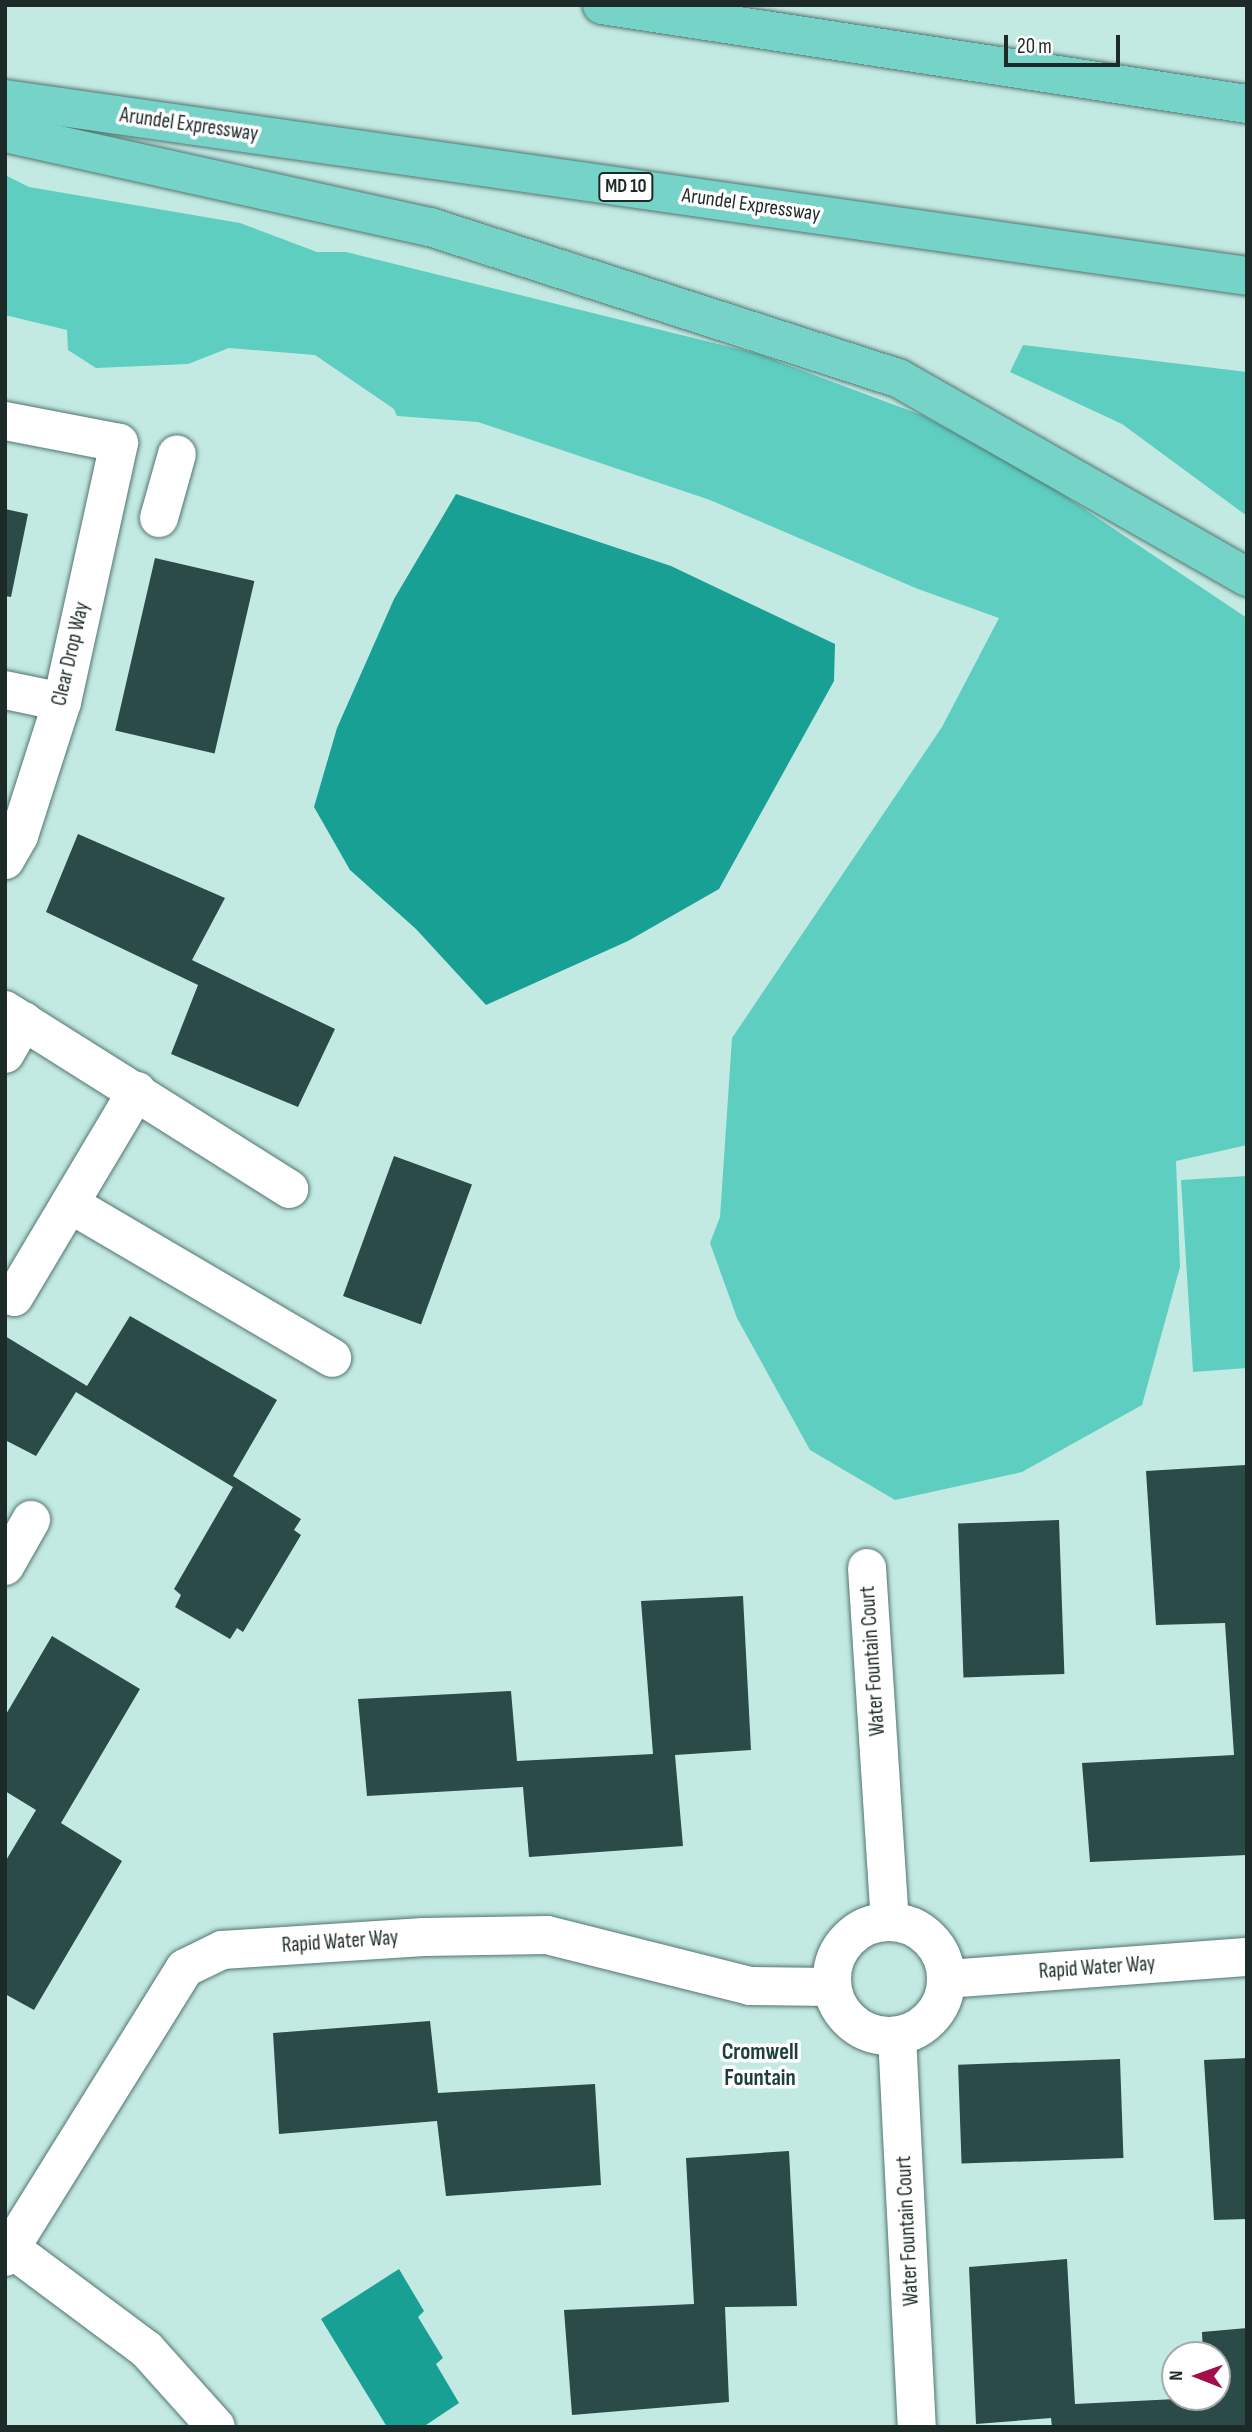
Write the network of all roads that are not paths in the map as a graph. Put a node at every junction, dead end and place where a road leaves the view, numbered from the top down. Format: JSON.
{"nodes":[{"id":1,"x":602,"y":5,"type":"edge"},
{"id":2,"x":5,"y":99,"type":"edge"},
{"id":3,"x":1247,"y":104,"type":"edge"},
{"id":4,"x":5,"y":133,"type":"edge"},
{"id":5,"x":1247,"y":276,"type":"edge"},
{"id":6,"x":5,"y":421,"type":"edge"},
{"id":7,"x":177,"y":454,"type":"dead end"},
{"id":8,"x":159,"y":518,"type":"dead end"},
{"id":9,"x":1247,"y":577,"type":"edge"},
{"id":10,"x":5,"y":690,"type":"edge"},
{"id":11,"x":62,"y":702,"type":"junction"},
{"id":12,"x":5,"y":860,"type":"edge"},
{"id":13,"x":15,"y":1015,"type":"edge"},
{"id":14,"x":5,"y":1054,"type":"edge"},
{"id":15,"x":137,"y":1091,"type":"junction"},
{"id":16,"x":289,"y":1189,"type":"dead end"},
{"id":17,"x":69,"y":1204,"type":"junction"},
{"id":18,"x":14,"y":1297,"type":"dead end"},
{"id":19,"x":332,"y":1358,"type":"dead end"},
{"id":20,"x":32,"y":1520,"type":"dead end"},
{"id":21,"x":5,"y":1566,"type":"edge"},
{"id":22,"x":867,"y":1568,"type":"dead end"},
{"id":23,"x":890,"y":1921,"type":"junction"},
{"id":24,"x":1247,"y":1957,"type":"edge"},
{"id":25,"x":947,"y":1979,"type":"junction"},
{"id":26,"x":832,"y":1987,"type":"junction"},
{"id":27,"x":897,"y":2036,"type":"junction"},
{"id":28,"x":7,"y":2250,"type":"edge"},
{"id":29,"x":216,"y":2427,"type":"edge"},
{"id":30,"x":917,"y":2427,"type":"edge"}],
"edges":[{"from":1,"to":3,"type":"highway"},
{"from":2,"to":5,"type":"highway","name":"Arundel Expressway","number":"MD 10"},
{"from":4,"to":9,"type":"highway"},
{"from":6,"to":11,"type":"street","name":"Clear Drop Way"},
{"from":7,"to":8,"type":"street"},
{"from":10,"to":11,"type":"street"},
{"from":11,"to":12,"type":"street","name":"Clear Drop Way"},
{"from":13,"to":14,"type":"street"},
{"from":13,"to":15,"type":"street"},
{"from":15,"to":16,"type":"street"},
{"from":15,"to":17,"type":"street"},
{"from":17,"to":18,"type":"street"},
{"from":17,"to":19,"type":"street"},
{"from":20,"to":21,"type":"street"},
{"from":22,"to":23,"type":"street","name":"Water Fountain Court"},
{"from":23,"to":25,"type":"street"},
{"from":23,"to":26,"type":"street"},
{"from":24,"to":25,"type":"street","name":"Rapid Water Way"},
{"from":25,"to":27,"type":"street"},
{"from":26,"to":27,"type":"street"},
{"from":26,"to":28,"type":"street","name":"Rapid Water Way"},
{"from":27,"to":30,"type":"street","name":"Water Fountain Court"},
{"from":28,"to":29,"type":"street"}]}
